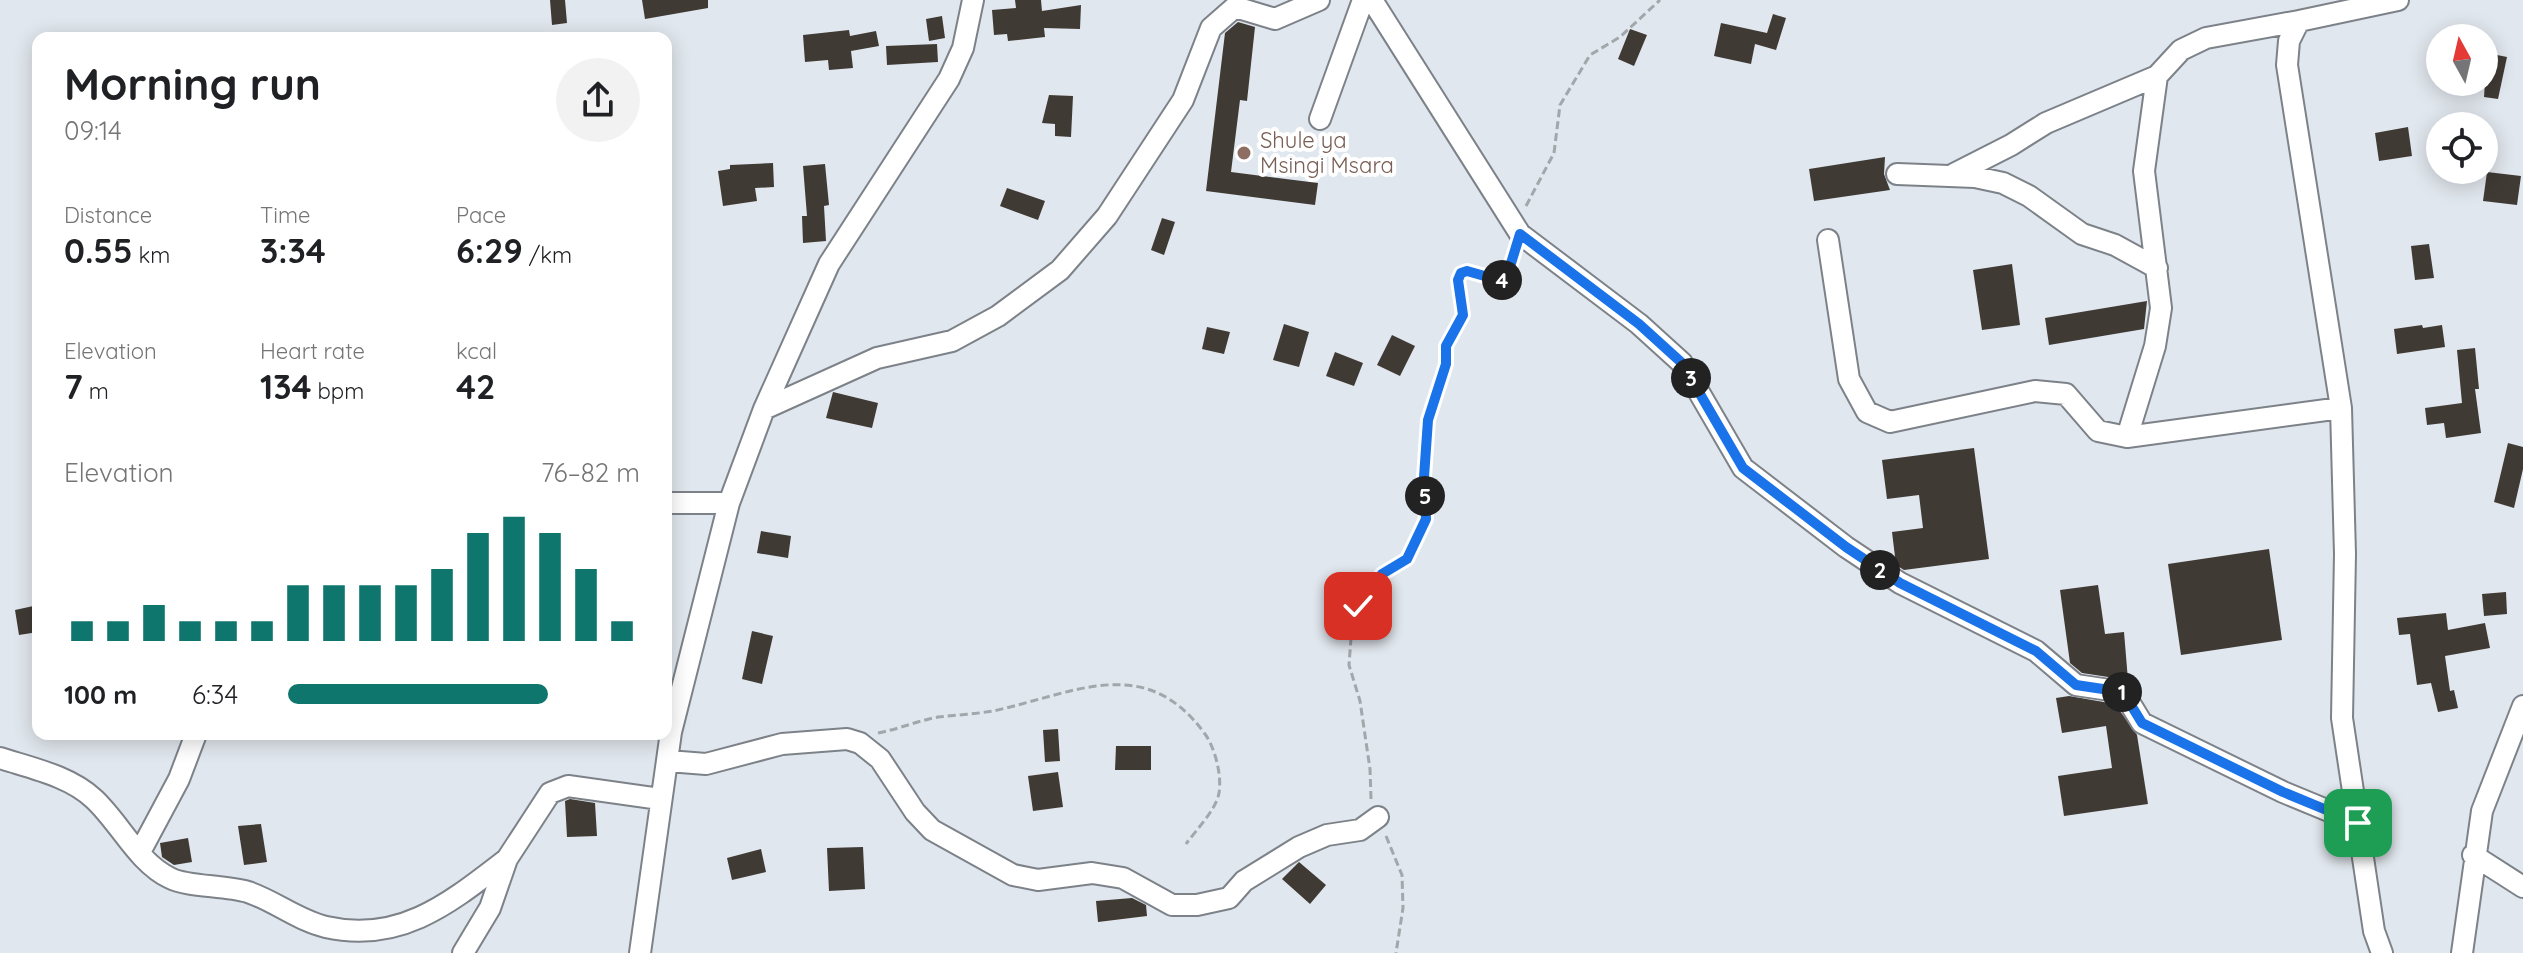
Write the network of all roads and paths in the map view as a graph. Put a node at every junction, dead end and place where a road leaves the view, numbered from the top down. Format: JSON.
{"nodes":[{"id":1,"x":973,"y":0,"type":"edge"},
{"id":2,"x":1319,"y":0,"type":"edge"},
{"id":3,"x":1363,"y":0,"type":"edge"},
{"id":4,"x":1372,"y":0,"type":"edge"},
{"id":5,"x":1660,"y":0,"type":"edge"},
{"id":6,"x":2398,"y":0,"type":"edge"},
{"id":7,"x":2354,"y":4,"type":"edge"},
{"id":8,"x":2299,"y":21,"type":"junction"},
{"id":9,"x":2157,"y":76,"type":"junction"},
{"id":10,"x":1320,"y":119,"type":"dead end"},
{"id":11,"x":1897,"y":174,"type":"dead end"},
{"id":12,"x":1950,"y":176,"type":"junction"},
{"id":13,"x":1520,"y":234,"type":"junction"},
{"id":14,"x":1828,"y":240,"type":"dead end"},
{"id":15,"x":2157,"y":268,"type":"junction"},
{"id":16,"x":2341,"y":408,"type":"junction"},
{"id":17,"x":764,"y":409,"type":"junction"},
{"id":18,"x":2127,"y":437,"type":"junction"},
{"id":19,"x":672,"y":503,"type":"edge"},
{"id":20,"x":729,"y":503,"type":"junction"},
{"id":21,"x":2523,"y":706,"type":"edge"},
{"id":22,"x":672,"y":728,"type":"edge"},
{"id":23,"x":847,"y":739,"type":"junction"},
{"id":24,"x":194,"y":740,"type":"edge"},
{"id":25,"x":670,"y":740,"type":"edge"},
{"id":26,"x":0,"y":758,"type":"edge"},
{"id":27,"x":668,"y":761,"type":"junction"},
{"id":28,"x":660,"y":799,"type":"junction"},
{"id":29,"x":1378,"y":817,"type":"junction"},
{"id":30,"x":2358,"y":823,"type":"junction"},
{"id":31,"x":1186,"y":844,"type":"dead end"},
{"id":32,"x":140,"y":852,"type":"junction"},
{"id":33,"x":2473,"y":855,"type":"junction"},
{"id":34,"x":507,"y":859,"type":"junction"},
{"id":35,"x":2523,"y":887,"type":"edge"},
{"id":36,"x":463,"y":953,"type":"edge"},
{"id":37,"x":640,"y":953,"type":"edge"},
{"id":38,"x":1396,"y":953,"type":"edge"},
{"id":39,"x":2382,"y":953,"type":"edge"},
{"id":40,"x":2462,"y":953,"type":"edge"}],
"edges":[{"from":1,"to":17,"type":"street"},
{"from":2,"to":17,"type":"street"},
{"from":3,"to":10,"type":"street"},
{"from":4,"to":13,"type":"street"},
{"from":5,"to":13,"type":"path"},
{"from":6,"to":7,"type":"street"},
{"from":7,"to":8,"type":"street"},
{"from":8,"to":9,"type":"street"},
{"from":8,"to":16,"type":"street"},
{"from":9,"to":12,"type":"street"},
{"from":9,"to":15,"type":"street"},
{"from":11,"to":12,"type":"street"},
{"from":12,"to":15,"type":"street"},
{"from":13,"to":29,"type":"path"},
{"from":13,"to":30,"type":"street"},
{"from":14,"to":18,"type":"street"},
{"from":15,"to":18,"type":"street"},
{"from":16,"to":18,"type":"street"},
{"from":16,"to":30,"type":"street"},
{"from":17,"to":20,"type":"street"},
{"from":19,"to":20,"type":"street"},
{"from":20,"to":22,"type":"street"},
{"from":21,"to":33,"type":"street"},
{"from":23,"to":27,"type":"street"},
{"from":23,"to":29,"type":"street"},
{"from":23,"to":31,"type":"path"},
{"from":24,"to":32,"type":"street"},
{"from":25,"to":27,"type":"street"},
{"from":26,"to":32,"type":"street"},
{"from":27,"to":28,"type":"street"},
{"from":28,"to":34,"type":"street"},
{"from":28,"to":37,"type":"street"},
{"from":29,"to":38,"type":"path"},
{"from":30,"to":39,"type":"street"},
{"from":32,"to":34,"type":"street"},
{"from":33,"to":35,"type":"street"},
{"from":33,"to":40,"type":"street"},
{"from":34,"to":36,"type":"street"}]}
